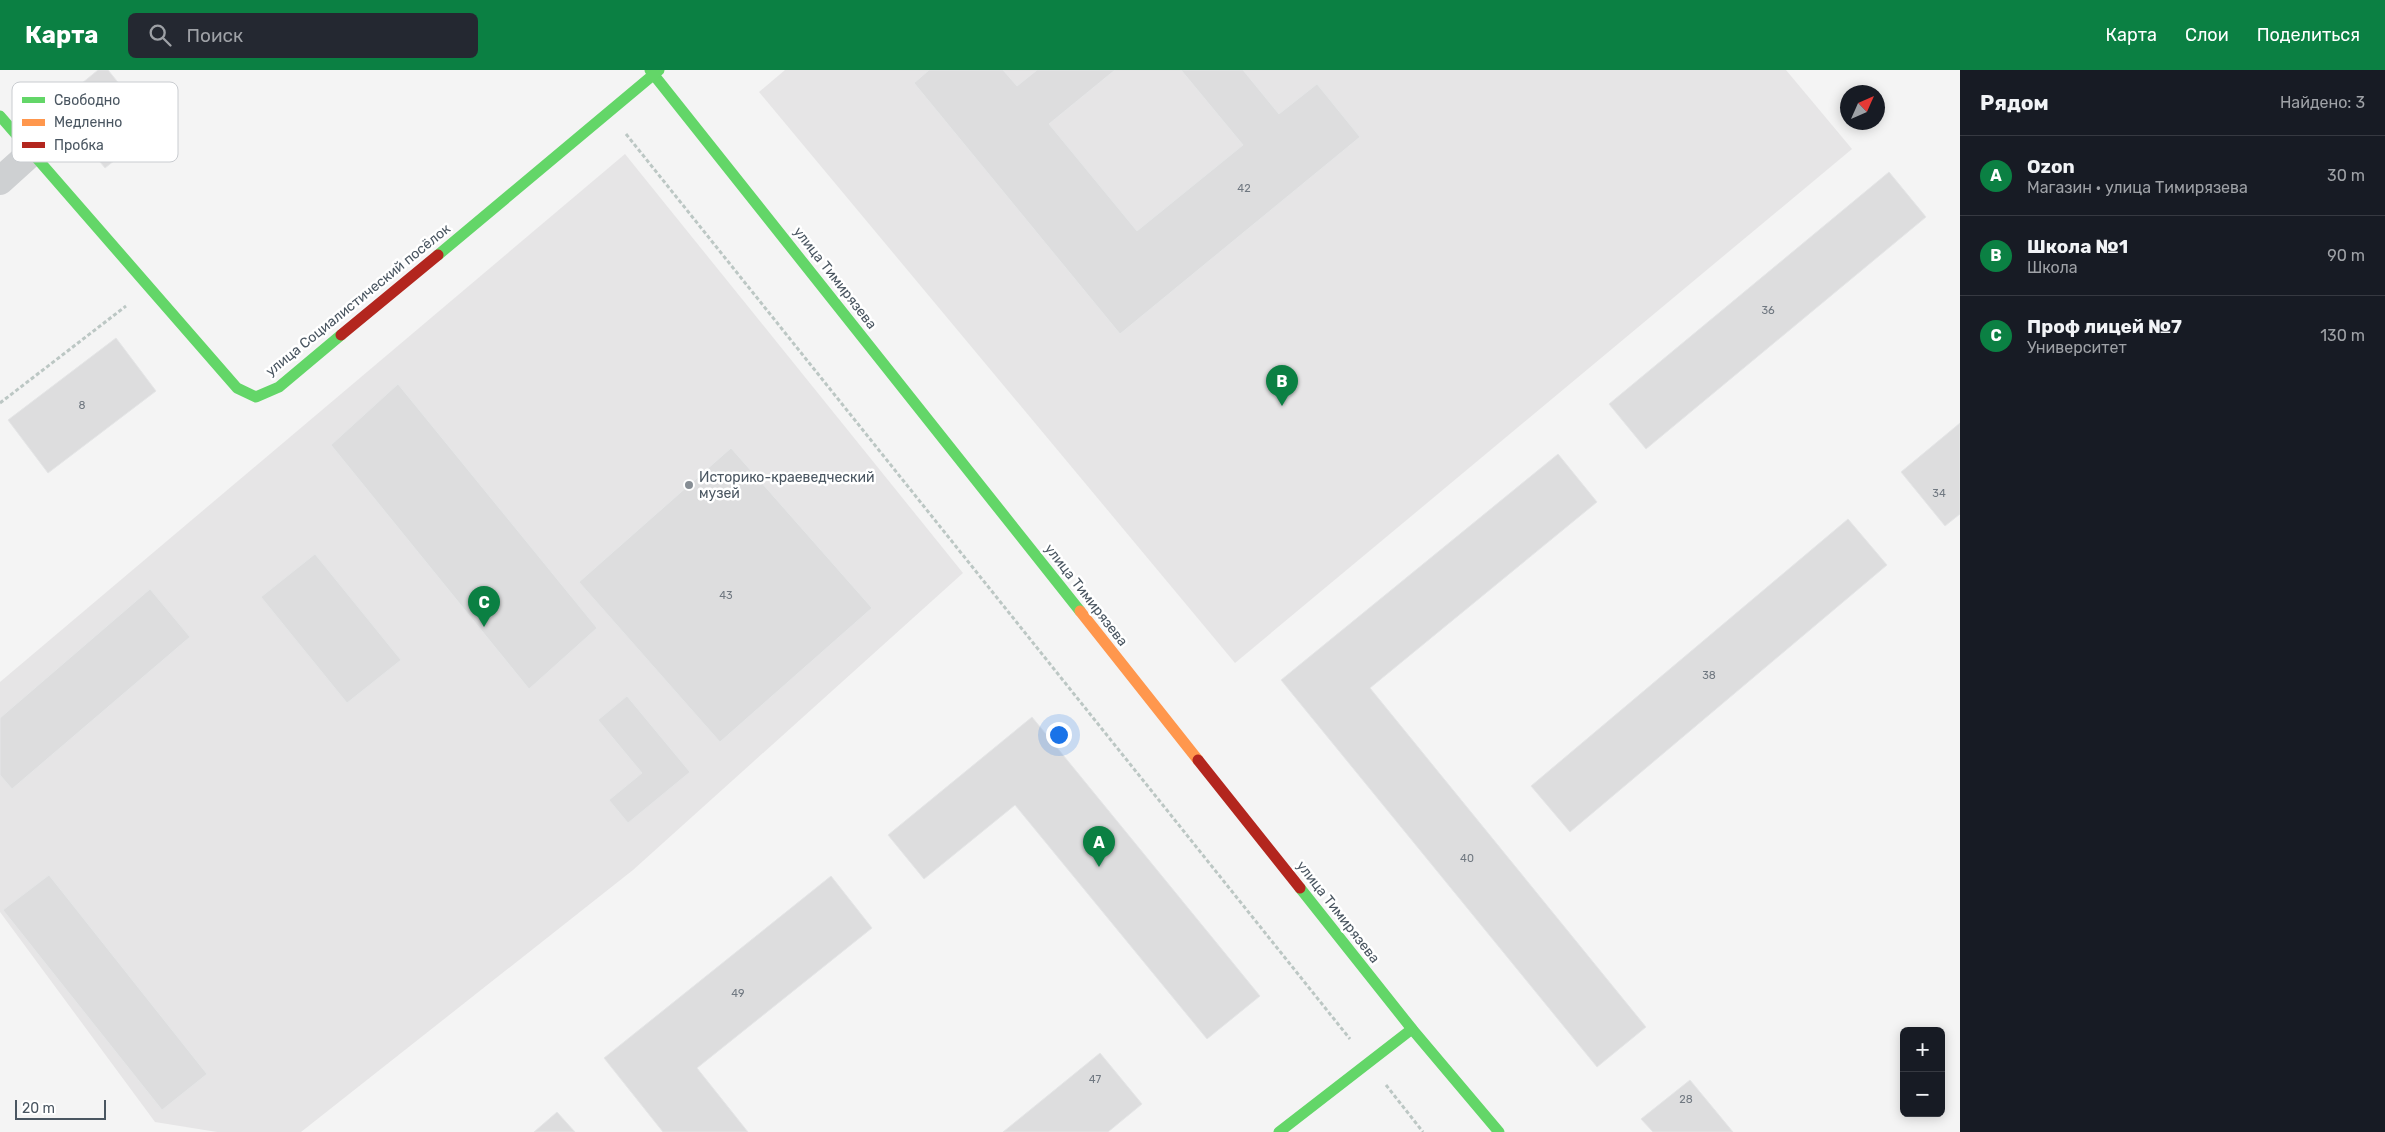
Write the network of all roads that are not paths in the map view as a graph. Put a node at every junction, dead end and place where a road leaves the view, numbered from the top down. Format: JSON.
{"nodes":[{"id":1,"x":654,"y":72,"type":"edge"},
{"id":2,"x":0,"y":116,"type":"edge"},
{"id":3,"x":12,"y":130,"type":"edge"},
{"id":4,"x":21,"y":162,"type":"edge"},
{"id":5,"x":41,"y":162,"type":"edge"},
{"id":6,"x":0,"y":181,"type":"edge"},
{"id":7,"x":1412,"y":1029,"type":"junction"},
{"id":8,"x":1280,"y":1132,"type":"edge"},
{"id":9,"x":1499,"y":1132,"type":"edge"}],
"edges":[{"from":1,"to":5,"type":"street","name":"улица Социалистический посёлок"},
{"from":1,"to":7,"type":"street","name":"улица Тимирязева"},
{"from":2,"to":3,"type":"street","name":"улица Социалистический посёлок"},
{"from":4,"to":6,"type":"street"},
{"from":7,"to":8,"type":"street"},
{"from":7,"to":9,"type":"street","name":"улица Тимирязева"}]}
